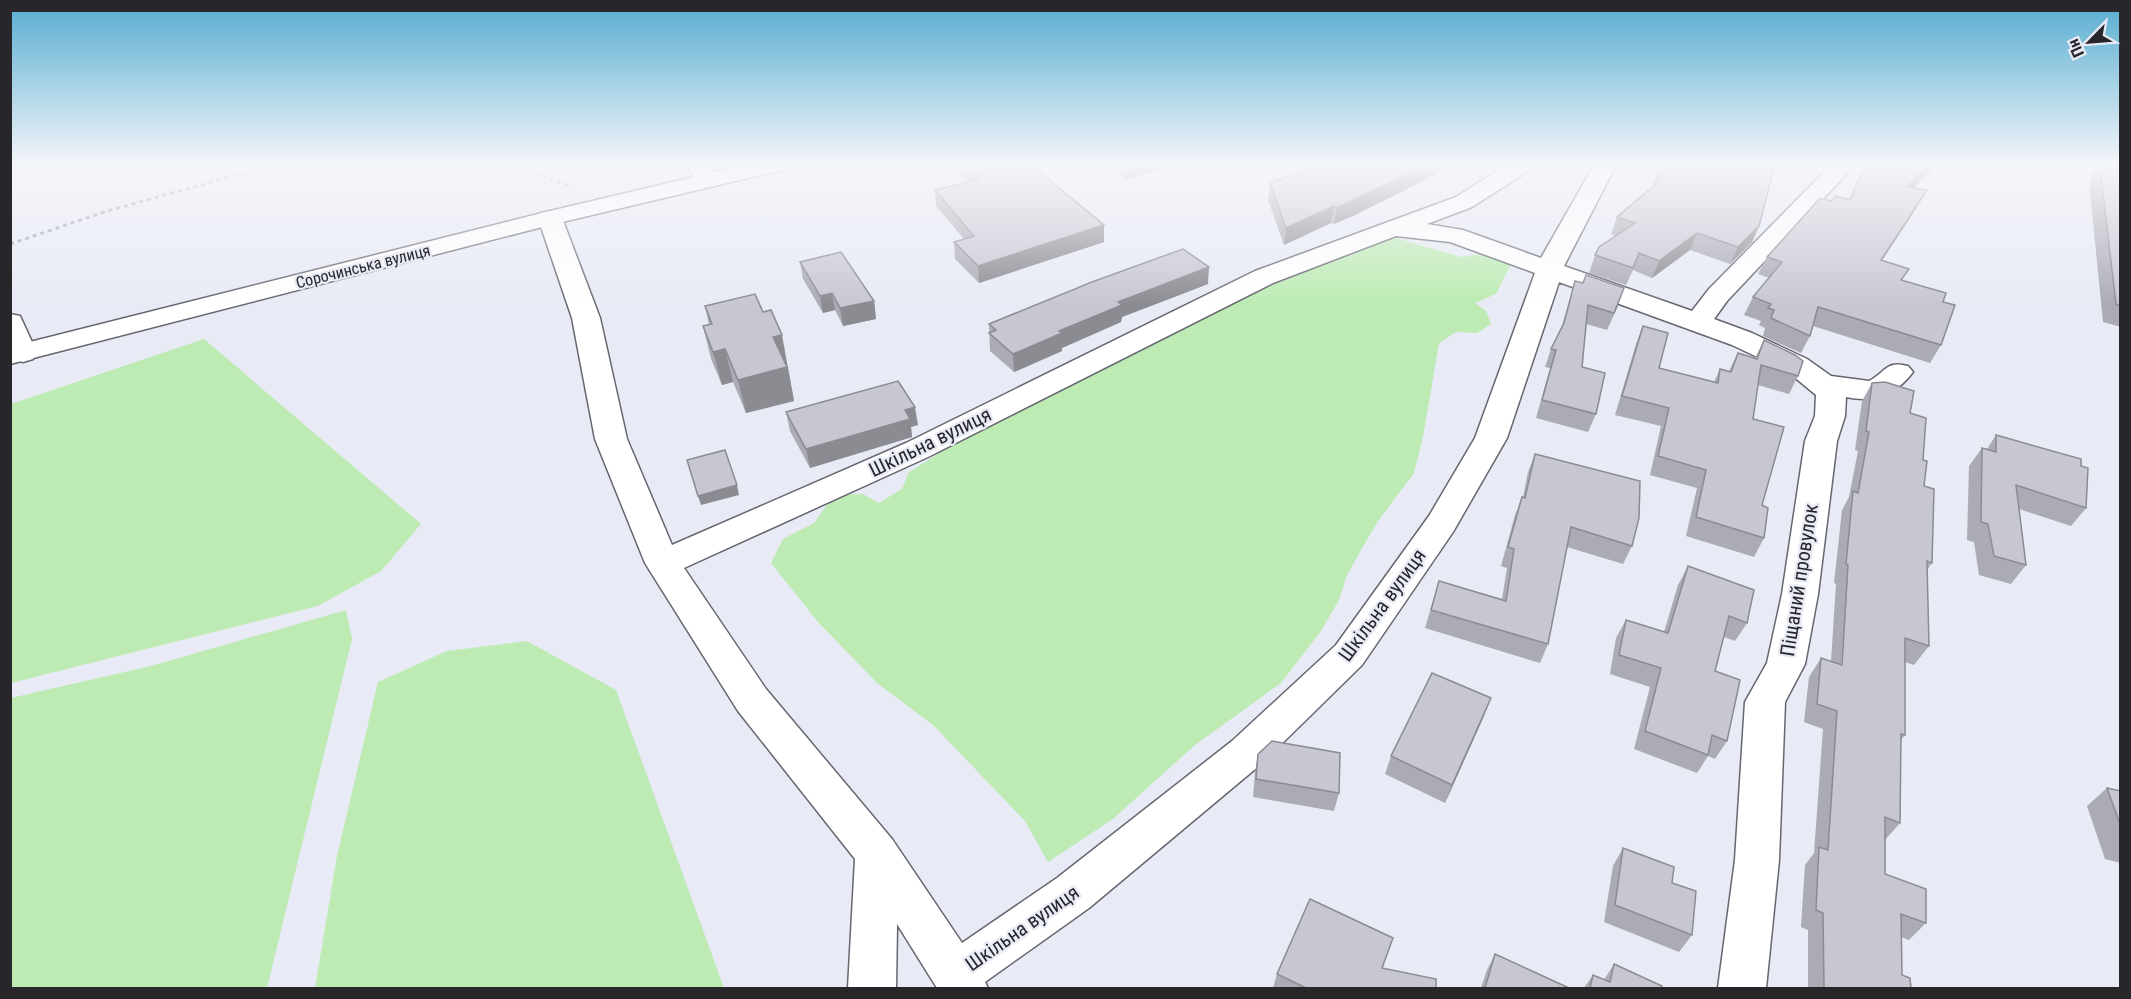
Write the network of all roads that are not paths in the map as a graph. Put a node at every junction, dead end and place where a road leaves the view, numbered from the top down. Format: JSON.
{"nodes":[{"id":1,"x":576,"y":212,"type":"edge"},
{"id":2,"x":1437,"y":212,"type":"edge"},
{"id":3,"x":1580,"y":212,"type":"edge"},
{"id":4,"x":1799,"y":212,"type":"edge"},
{"id":5,"x":550,"y":218,"type":"junction"},
{"id":6,"x":1392,"y":228,"type":"junction"},
{"id":7,"x":1550,"y":269,"type":"junction"},
{"id":8,"x":10,"y":322,"type":"edge"},
{"id":9,"x":1697,"y":323,"type":"junction"},
{"id":10,"x":17,"y":355,"type":"edge"},
{"id":11,"x":1898,"y":372,"type":"dead end"},
{"id":12,"x":1822,"y":383,"type":"junction"},
{"id":13,"x":662,"y":563,"type":"junction"},
{"id":14,"x":877,"y":853,"type":"junction"},
{"id":15,"x":959,"y":982,"type":"edge"},
{"id":16,"x":872,"y":988,"type":"edge"},
{"id":17,"x":1742,"y":988,"type":"edge"}],
"edges":[{"from":1,"to":5,"type":"street","name":"Сорочинська вулиця"},
{"from":2,"to":6,"type":"street","name":"Шкільна вулиця"},
{"from":3,"to":7,"type":"street","name":"Шкільна вулиця"},
{"from":4,"to":9,"type":"street"},
{"from":5,"to":10,"type":"street","name":"Сорочинська вулиця"},
{"from":5,"to":13,"type":"street"},
{"from":6,"to":7,"type":"street"},
{"from":6,"to":13,"type":"street","name":"Шкільна вулиця"},
{"from":7,"to":9,"type":"street"},
{"from":7,"to":15,"type":"street","name":"Шкільна вулиця"},
{"from":8,"to":10,"type":"street"},
{"from":9,"to":12,"type":"street"},
{"from":11,"to":12,"type":"street"},
{"from":12,"to":17,"type":"street","name":"Піщаний провулок"},
{"from":13,"to":14,"type":"street"},
{"from":14,"to":15,"type":"street"},
{"from":14,"to":16,"type":"street"}]}
